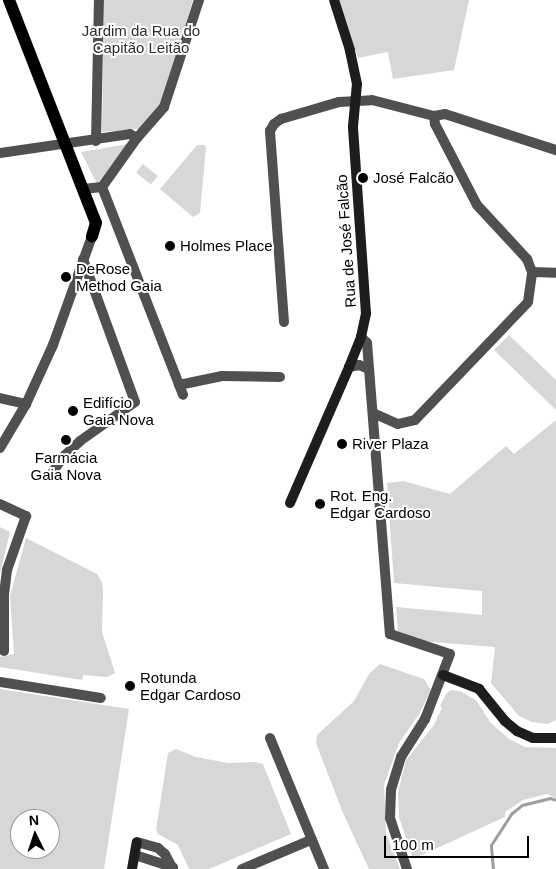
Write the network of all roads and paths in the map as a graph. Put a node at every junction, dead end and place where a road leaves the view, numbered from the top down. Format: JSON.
{"nodes":[{"id":1,"x":9,"y":0,"type":"edge"},
{"id":2,"x":99,"y":0,"type":"edge"},
{"id":3,"x":199,"y":0,"type":"edge"},
{"id":4,"x":334,"y":0,"type":"edge"},
{"id":5,"x":356,"y":101,"type":"junction"},
{"id":6,"x":434,"y":116,"type":"junction"},
{"id":7,"x":137,"y":138,"type":"junction"},
{"id":8,"x":96,"y":141,"type":"junction"},
{"id":9,"x":65,"y":144,"type":"junction"},
{"id":10,"x":556,"y":150,"type":"edge"},
{"id":11,"x":0,"y":153,"type":"edge"},
{"id":12,"x":102,"y":186,"type":"junction"},
{"id":13,"x":83,"y":189,"type":"junction"},
{"id":14,"x":92,"y":236,"type":"joint"},
{"id":15,"x":83,"y":259,"type":"junction"},
{"id":16,"x":532,"y":272,"type":"junction"},
{"id":17,"x":556,"y":273,"type":"edge"},
{"id":18,"x":284,"y":322,"type":"dead end"},
{"id":19,"x":361,"y":337,"type":"junction"},
{"id":20,"x":349,"y":367,"type":"junction"},
{"id":21,"x":369,"y":369,"type":"junction"},
{"id":22,"x":280,"y":377,"type":"dead end"},
{"id":23,"x":0,"y":398,"type":"edge"},
{"id":24,"x":26,"y":404,"type":"junction"},
{"id":25,"x":373,"y":413,"type":"junction"},
{"id":26,"x":0,"y":448,"type":"edge"},
{"id":27,"x":52,"y":473,"type":"dead end"},
{"id":28,"x":290,"y":503,"type":"dead end"},
{"id":29,"x":0,"y":504,"type":"edge"},
{"id":30,"x":4,"y":651,"type":"dead end"},
{"id":31,"x":443,"y":675,"type":"junction"},
{"id":32,"x":0,"y":682,"type":"edge"},
{"id":33,"x":101,"y":698,"type":"dead end"},
{"id":34,"x":270,"y":738,"type":"dead end"},
{"id":35,"x":556,"y":738,"type":"edge"},
{"id":36,"x":311,"y":840,"type":"junction"},
{"id":37,"x":135,"y":855,"type":"junction"},
{"id":38,"x":173,"y":868,"type":"edge"},
{"id":39,"x":132,"y":869,"type":"edge"},
{"id":40,"x":242,"y":869,"type":"edge"},
{"id":41,"x":324,"y":869,"type":"edge"},
{"id":42,"x":407,"y":869,"type":"edge"}],
"edges":[{"from":1,"to":9,"type":"main road"},
{"from":2,"to":8,"type":"street"},
{"from":3,"to":7,"type":"street"},
{"from":4,"to":5,"type":"street","name":"Rua de José Falcão"},
{"from":5,"to":6,"type":"street"},
{"from":5,"to":18,"type":"street"},
{"from":5,"to":19,"type":"street","name":"Rua de José Falcão"},
{"from":6,"to":10,"type":"street"},
{"from":6,"to":16,"type":"street"},
{"from":7,"to":8,"type":"street"},
{"from":7,"to":12,"type":"street"},
{"from":8,"to":9,"type":"street"},
{"from":9,"to":11,"type":"street"},
{"from":9,"to":13,"type":"main road"},
{"from":12,"to":13,"type":"street"},
{"from":12,"to":22,"type":"street"},
{"from":13,"to":14,"type":"main road"},
{"from":14,"to":15,"type":"street"},
{"from":15,"to":24,"type":"street"},
{"from":15,"to":27,"type":"street"},
{"from":16,"to":17,"type":"street"},
{"from":16,"to":25,"type":"street"},
{"from":19,"to":20,"type":"street"},
{"from":19,"to":21,"type":"street","name":"Rua de José Falcão"},
{"from":20,"to":21,"type":"street"},
{"from":20,"to":28,"type":"street"},
{"from":21,"to":25,"type":"street","name":"Rua de José Falcão"},
{"from":23,"to":24,"type":"street"},
{"from":24,"to":26,"type":"street"},
{"from":25,"to":31,"type":"street","name":"Rua de José Falcão"},
{"from":29,"to":30,"type":"street"},
{"from":31,"to":35,"type":"street"},
{"from":31,"to":42,"type":"street"},
{"from":32,"to":33,"type":"street"},
{"from":34,"to":36,"type":"street"},
{"from":36,"to":40,"type":"street"},
{"from":36,"to":41,"type":"street"},
{"from":37,"to":38,"type":"street"},
{"from":37,"to":38,"type":"street"},
{"from":37,"to":39,"type":"street"}]}
